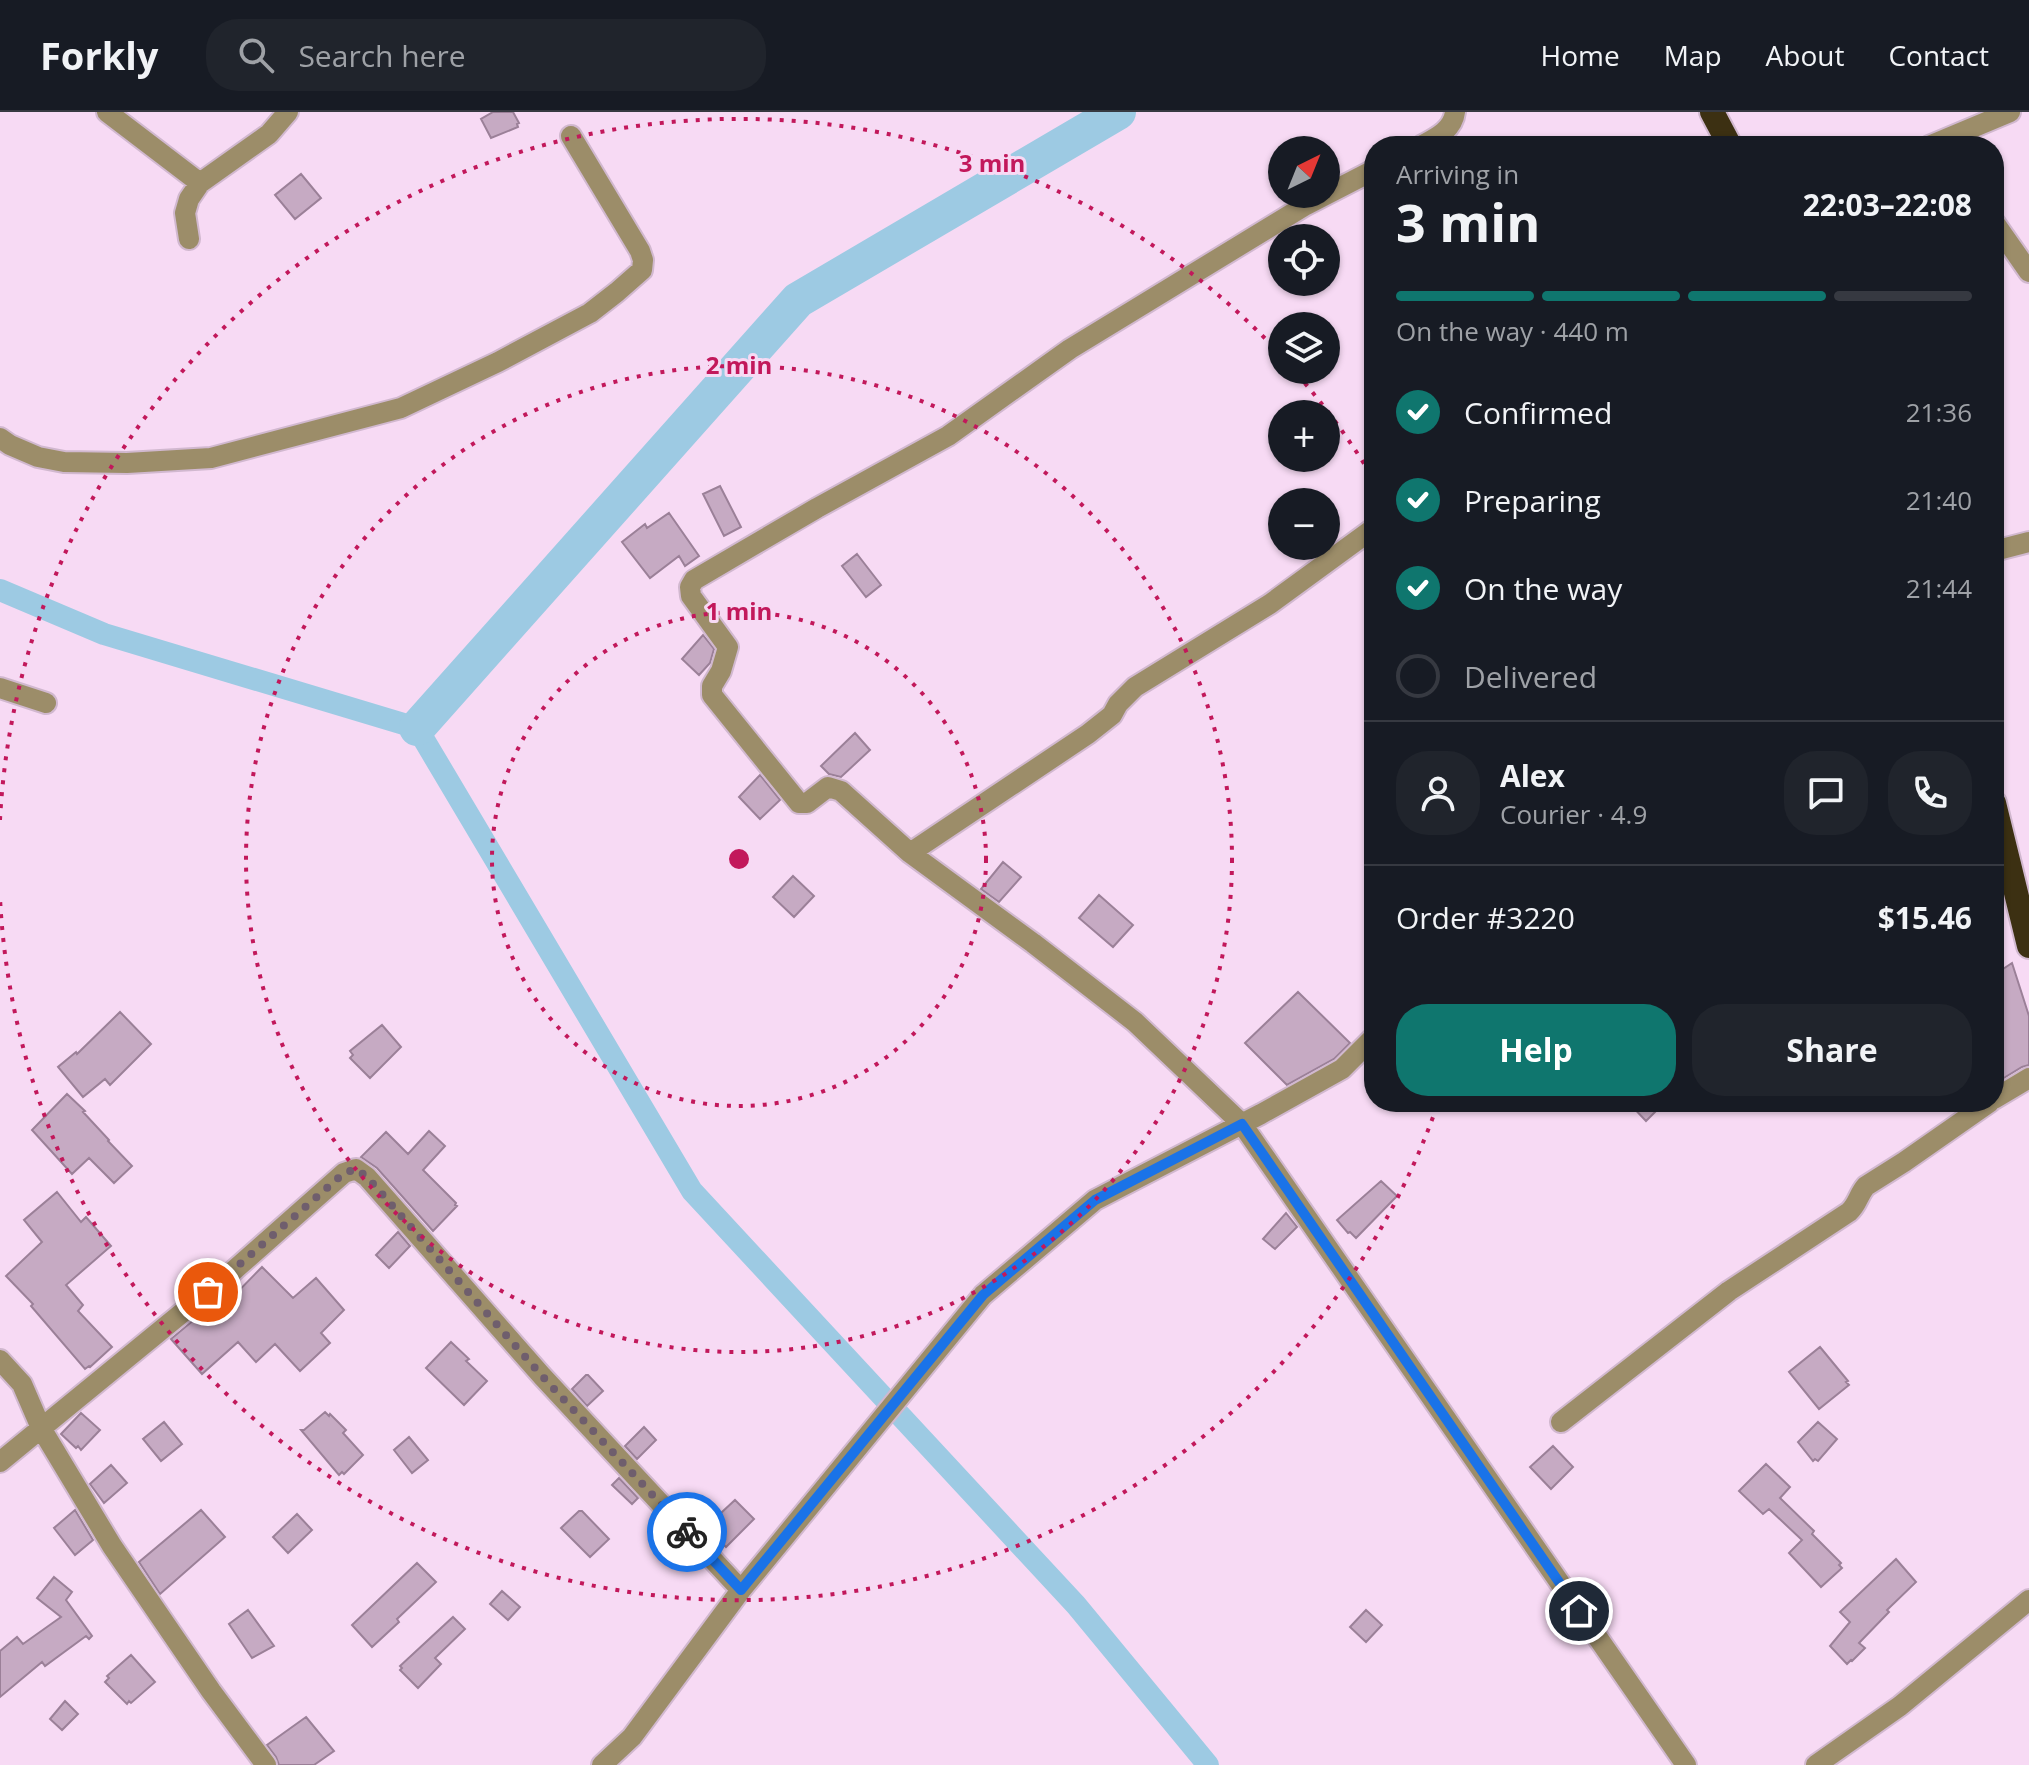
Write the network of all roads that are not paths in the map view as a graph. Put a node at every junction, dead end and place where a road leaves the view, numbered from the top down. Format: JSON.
{"nodes":[{"id":1,"x":107,"y":112,"type":"edge"},
{"id":2,"x":288,"y":112,"type":"edge"},
{"id":3,"x":1455,"y":112,"type":"edge"},
{"id":4,"x":1712,"y":112,"type":"edge"},
{"id":5,"x":2010,"y":112,"type":"edge"},
{"id":6,"x":571,"y":136,"type":"dead end"},
{"id":7,"x":1437,"y":136,"type":"edge"},
{"id":8,"x":1725,"y":136,"type":"edge"},
{"id":9,"x":1953,"y":136,"type":"edge"},
{"id":10,"x":1364,"y":175,"type":"edge"},
{"id":11,"x":200,"y":183,"type":"junction"},
{"id":12,"x":2004,"y":236,"type":"edge"},
{"id":13,"x":189,"y":239,"type":"dead end"},
{"id":14,"x":2029,"y":272,"type":"edge"},
{"id":15,"x":0,"y":438,"type":"edge"},
{"id":16,"x":1364,"y":535,"type":"edge"},
{"id":17,"x":2029,"y":542,"type":"edge"},
{"id":18,"x":2004,"y":548,"type":"edge"},
{"id":19,"x":0,"y":688,"type":"edge"},
{"id":20,"x":46,"y":703,"type":"dead end"},
{"id":21,"x":2004,"y":844,"type":"edge"},
{"id":22,"x":910,"y":853,"type":"junction"},
{"id":23,"x":2029,"y":946,"type":"edge"},
{"id":24,"x":1364,"y":1047,"type":"edge"},
{"id":25,"x":2029,"y":1078,"type":"edge"},
{"id":26,"x":2004,"y":1093,"type":"edge"},
{"id":27,"x":1975,"y":1112,"type":"edge"},
{"id":28,"x":1242,"y":1124,"type":"junction"},
{"id":29,"x":0,"y":1360,"type":"edge"},
{"id":30,"x":1561,"y":1422,"type":"dead end"},
{"id":31,"x":41,"y":1428,"type":"junction"},
{"id":32,"x":0,"y":1462,"type":"edge"},
{"id":33,"x":741,"y":1590,"type":"junction"},
{"id":34,"x":2029,"y":1600,"type":"edge"},
{"id":35,"x":266,"y":1765,"type":"edge"},
{"id":36,"x":602,"y":1765,"type":"edge"},
{"id":37,"x":1686,"y":1765,"type":"edge"},
{"id":38,"x":1816,"y":1765,"type":"edge"}],
"edges":[{"from":1,"to":11,"type":"street"},
{"from":2,"to":11,"type":"street"},
{"from":3,"to":7,"type":"street"},
{"from":4,"to":8,"type":"highway"},
{"from":5,"to":9,"type":"street"},
{"from":6,"to":15,"type":"street"},
{"from":10,"to":22,"type":"street"},
{"from":11,"to":13,"type":"street"},
{"from":12,"to":14,"type":"street"},
{"from":16,"to":22,"type":"street"},
{"from":17,"to":18,"type":"street"},
{"from":19,"to":20,"type":"street"},
{"from":21,"to":23,"type":"highway"},
{"from":22,"to":28,"type":"street"},
{"from":24,"to":28,"type":"street"},
{"from":25,"to":26,"type":"street"},
{"from":27,"to":30,"type":"street"},
{"from":28,"to":33,"type":"street"},
{"from":28,"to":37,"type":"street"},
{"from":29,"to":31,"type":"street"},
{"from":31,"to":32,"type":"street"},
{"from":31,"to":33,"type":"street"},
{"from":31,"to":35,"type":"street"},
{"from":33,"to":36,"type":"street"},
{"from":34,"to":38,"type":"street"}]}
